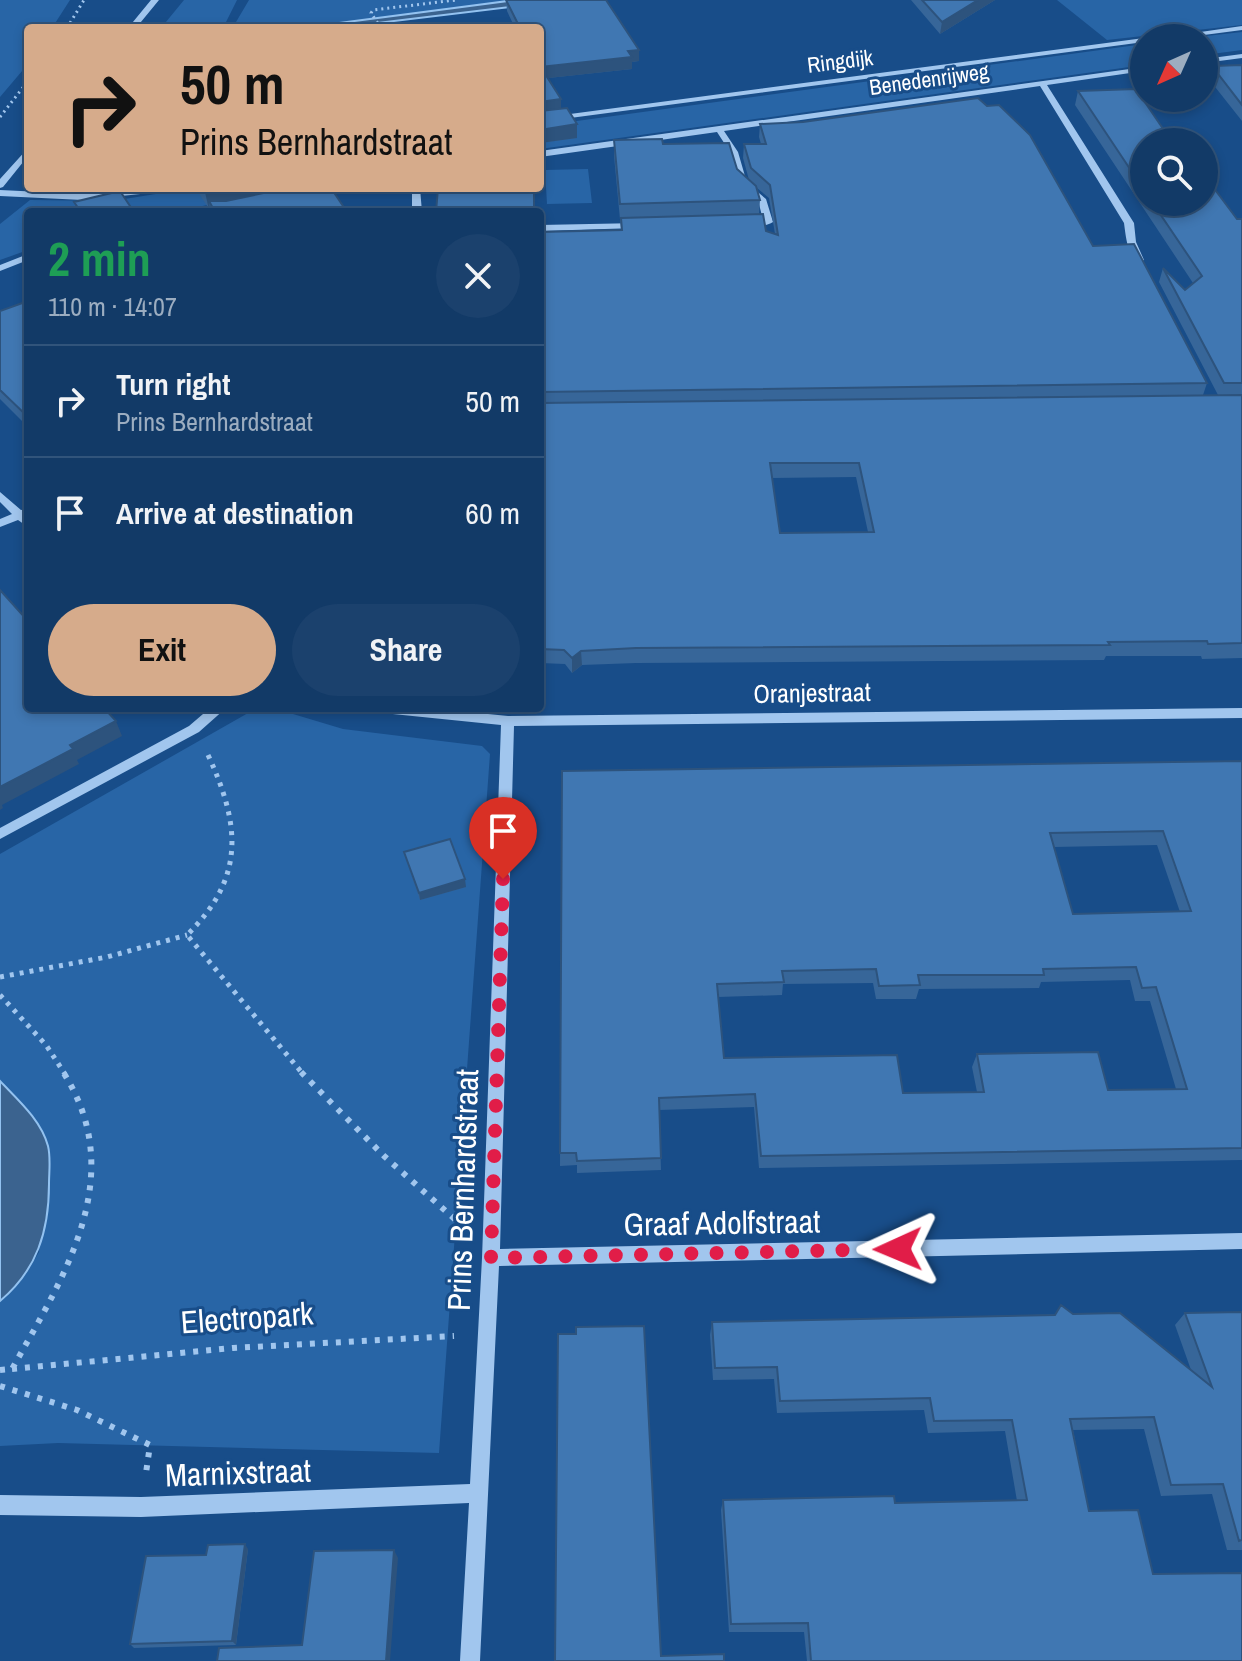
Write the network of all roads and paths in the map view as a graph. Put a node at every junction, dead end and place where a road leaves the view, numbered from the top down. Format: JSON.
{"nodes":[{"id":1,"x":84,"y":0,"type":"edge"},
{"id":2,"x":155,"y":0,"type":"edge"},
{"id":3,"x":456,"y":0,"type":"edge"},
{"id":4,"x":69,"y":24,"type":"edge"},
{"id":5,"x":135,"y":24,"type":"edge"},
{"id":6,"x":378,"y":24,"type":"edge"},
{"id":7,"x":1242,"y":28,"type":"edge"},
{"id":8,"x":1218,"y":31,"type":"edge"},
{"id":9,"x":1130,"y":42,"type":"edge"},
{"id":10,"x":1242,"y":56,"type":"edge"},
{"id":11,"x":1218,"y":59,"type":"edge"},
{"id":12,"x":1130,"y":71,"type":"edge"},
{"id":13,"x":1042,"y":83,"type":"junction"},
{"id":14,"x":24,"y":86,"type":"edge"},
{"id":15,"x":0,"y":117,"type":"edge"},
{"id":16,"x":544,"y":119,"type":"edge"},
{"id":17,"x":719,"y":129,"type":"junction"},
{"id":18,"x":544,"y":153,"type":"edge"},
{"id":19,"x":24,"y":156,"type":"edge"},
{"id":20,"x":0,"y":185,"type":"edge"},
{"id":21,"x":131,"y":192,"type":"edge"},
{"id":22,"x":0,"y":193,"type":"edge"},
{"id":23,"x":738,"y":223,"type":"edge"},
{"id":24,"x":647,"y":225,"type":"edge"},
{"id":25,"x":544,"y":228,"type":"edge"},
{"id":26,"x":24,"y":259,"type":"edge"},
{"id":27,"x":0,"y":268,"type":"edge"},
{"id":28,"x":1143,"y":268,"type":"edge"},
{"id":29,"x":0,"y":496,"type":"edge"},
{"id":30,"x":24,"y":515,"type":"edge"},
{"id":31,"x":24,"y":516,"type":"edge"},
{"id":32,"x":0,"y":523,"type":"edge"},
{"id":33,"x":214,"y":712,"type":"edge"},
{"id":34,"x":421,"y":712,"type":"edge"},
{"id":35,"x":1242,"y":713,"type":"edge"},
{"id":36,"x":508,"y":721,"type":"junction"},
{"id":37,"x":194,"y":729,"type":"junction"},
{"id":38,"x":0,"y":834,"type":"edge"},
{"id":39,"x":187,"y":935,"type":"junction"},
{"id":40,"x":0,"y":977,"type":"edge"},
{"id":41,"x":0,"y":995,"type":"edge"},
{"id":42,"x":1242,"y":1241,"type":"edge"},
{"id":43,"x":491,"y":1258,"type":"junction"},
{"id":44,"x":487,"y":1335,"type":"junction"},
{"id":45,"x":12,"y":1369,"type":"junction"},
{"id":46,"x":0,"y":1370,"type":"edge"},
{"id":47,"x":0,"y":1386,"type":"edge"},
{"id":48,"x":478,"y":1493,"type":"junction"},
{"id":49,"x":0,"y":1505,"type":"edge"},
{"id":50,"x":141,"y":1507,"type":"junction"},
{"id":51,"x":470,"y":1661,"type":"edge"}],
"edges":[{"from":1,"to":4,"type":"path"},
{"from":2,"to":5,"type":"street"},
{"from":3,"to":6,"type":"path"},
{"from":7,"to":8,"type":"street"},
{"from":9,"to":16,"type":"street","name":"Ringdijk"},
{"from":10,"to":11,"type":"street"},
{"from":12,"to":13,"type":"street","name":"Benedenrijweg"},
{"from":13,"to":17,"type":"street","name":"Benedenrijweg"},
{"from":13,"to":28,"type":"street"},
{"from":14,"to":15,"type":"path"},
{"from":17,"to":18,"type":"street","name":"Benedenrijweg"},
{"from":17,"to":23,"type":"street"},
{"from":19,"to":20,"type":"street"},
{"from":21,"to":22,"type":"street"},
{"from":24,"to":25,"type":"street"},
{"from":26,"to":27,"type":"street"},
{"from":29,"to":30,"type":"street"},
{"from":31,"to":32,"type":"street"},
{"from":33,"to":37,"type":"street"},
{"from":34,"to":36,"type":"street","name":"Oranjestraat"},
{"from":35,"to":36,"type":"street","name":"Oranjestraat"},
{"from":36,"to":43,"type":"street","name":"Prins Bernhardstraat"},
{"from":37,"to":38,"type":"street"},
{"from":37,"to":39,"type":"path"},
{"from":39,"to":40,"type":"path"},
{"from":39,"to":43,"type":"path"},
{"from":41,"to":45,"type":"path"},
{"from":42,"to":43,"type":"street","name":"Graaf Adolfstraat"},
{"from":43,"to":44,"type":"street","name":"Prins Bernhardstraat"},
{"from":44,"to":45,"type":"path","name":"Electropark"},
{"from":44,"to":48,"type":"street","name":"Prins Bernhardstraat"},
{"from":45,"to":46,"type":"path","name":"Electropark"},
{"from":47,"to":50,"type":"path"},
{"from":48,"to":50,"type":"street","name":"Marnixstraat"},
{"from":48,"to":51,"type":"street","name":"Prins Bernhardstraat"},
{"from":49,"to":50,"type":"street","name":"Marnixstraat"}]}
